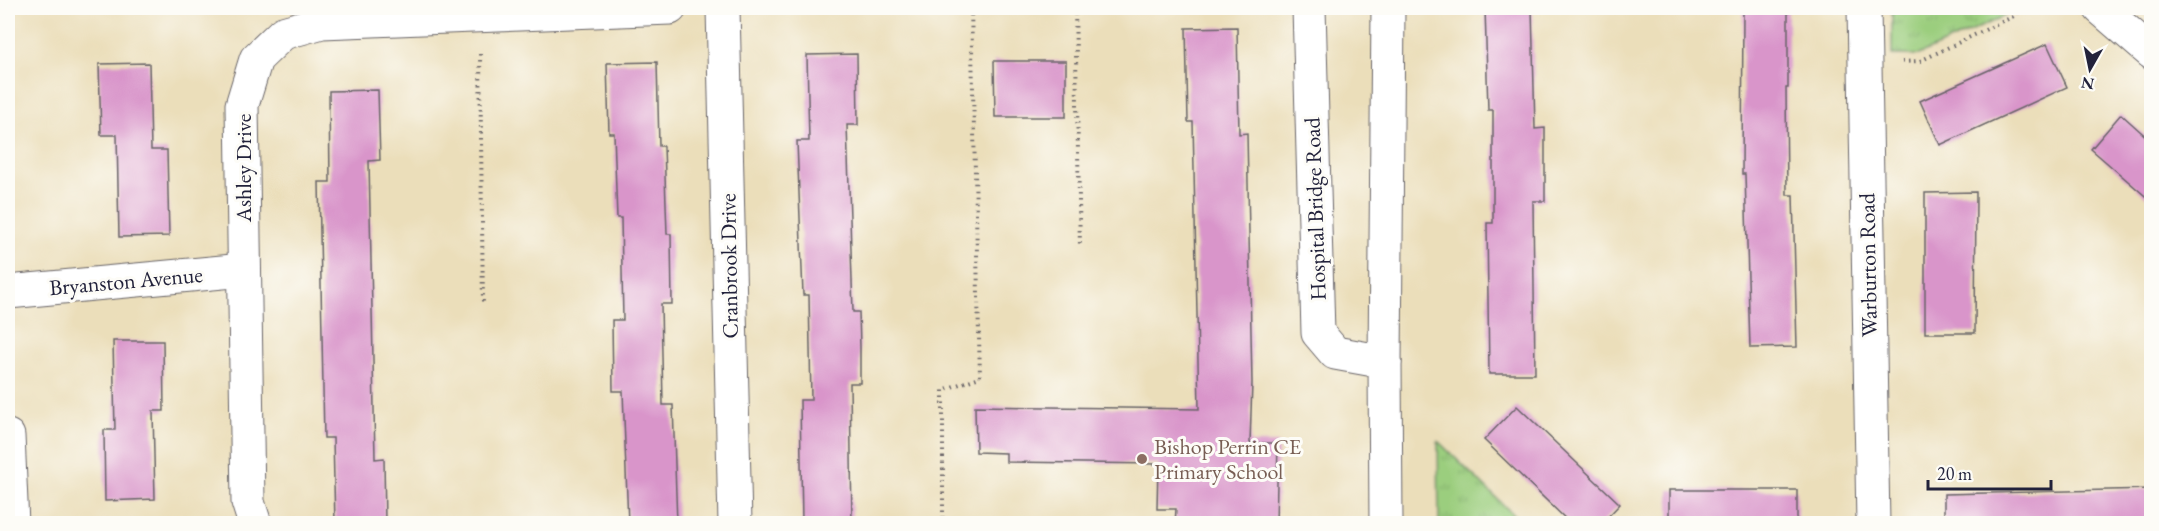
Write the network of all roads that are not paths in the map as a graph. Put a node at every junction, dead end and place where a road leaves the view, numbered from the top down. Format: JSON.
{"nodes":[{"id":1,"x":670,"y":8,"type":"edge"},
{"id":2,"x":723,"y":8,"type":"edge"},
{"id":3,"x":1309,"y":8,"type":"edge"},
{"id":4,"x":1388,"y":8,"type":"edge"},
{"id":5,"x":1864,"y":8,"type":"edge"},
{"id":6,"x":2100,"y":8,"type":"edge"},
{"id":7,"x":2151,"y":53,"type":"edge"},
{"id":8,"x":244,"y":270,"type":"junction"},
{"id":9,"x":8,"y":292,"type":"edge"},
{"id":10,"x":1385,"y":362,"type":"junction"},
{"id":11,"x":8,"y":436,"type":"edge"},
{"id":12,"x":12,"y":524,"type":"edge"},
{"id":13,"x":255,"y":524,"type":"edge"},
{"id":14,"x":735,"y":524,"type":"edge"},
{"id":15,"x":1386,"y":524,"type":"edge"},
{"id":16,"x":1872,"y":524,"type":"edge"}],
"edges":[{"from":1,"to":8,"type":"street","name":"Ashley Drive"},
{"from":2,"to":14,"type":"street","name":"Cranbrook Drive"},
{"from":3,"to":10,"type":"street","name":"Hospital Bridge Road"},
{"from":4,"to":10,"type":"street"},
{"from":5,"to":16,"type":"street","name":"Warburton Road"},
{"from":6,"to":7,"type":"street"},
{"from":8,"to":9,"type":"street","name":"Bryanston Avenue"},
{"from":8,"to":13,"type":"street","name":"Ashley Drive"},
{"from":10,"to":15,"type":"street"},
{"from":11,"to":12,"type":"street"}]}
